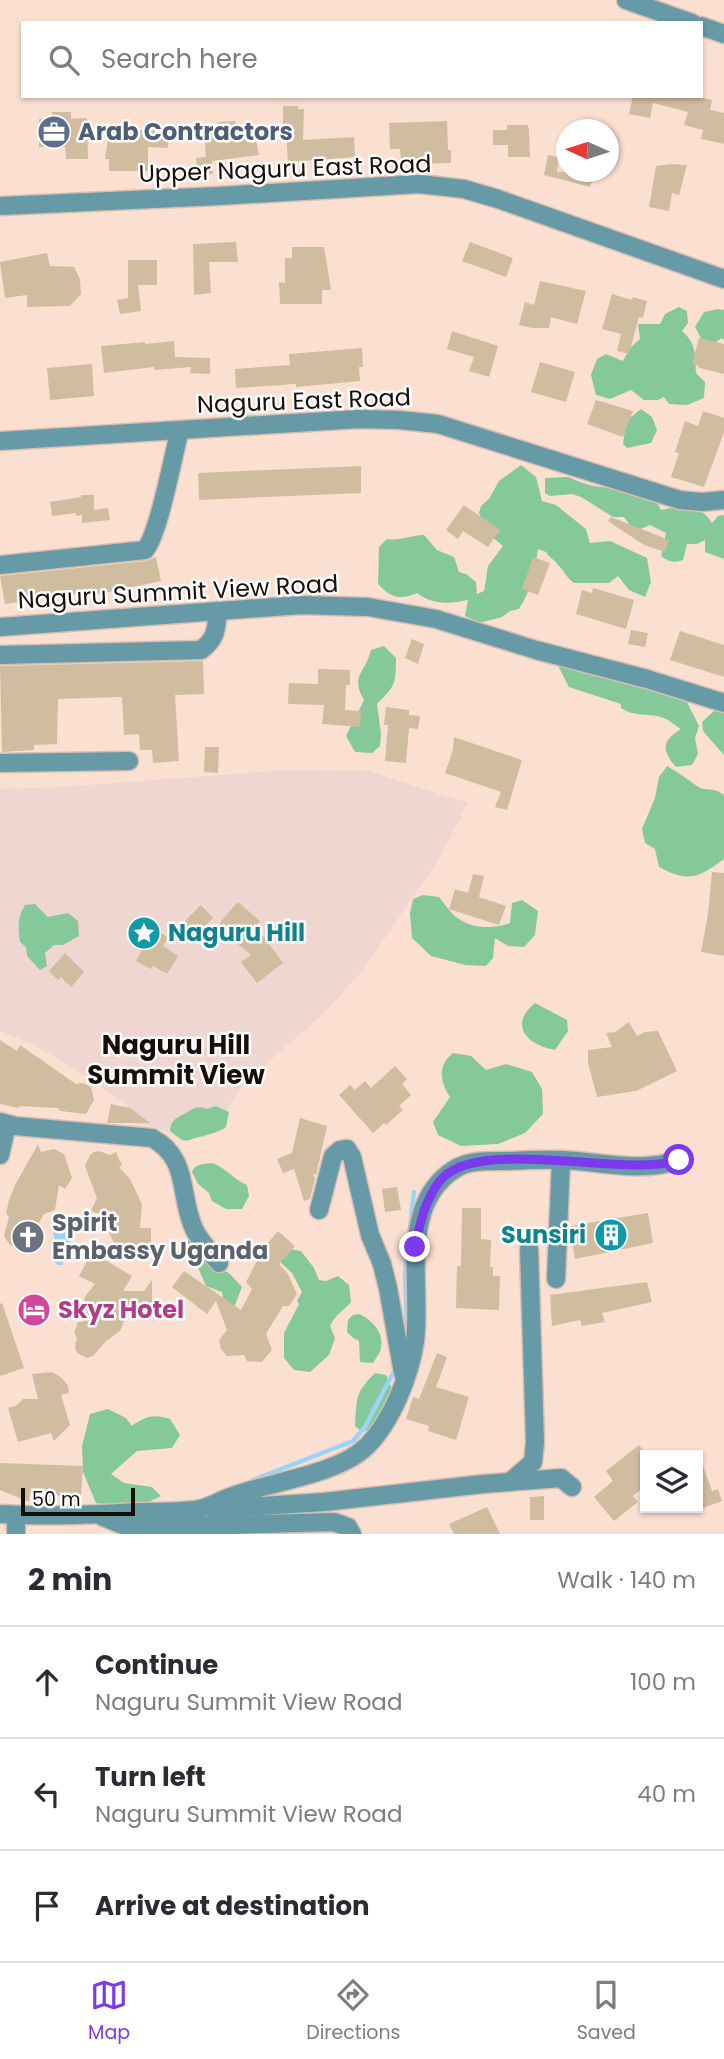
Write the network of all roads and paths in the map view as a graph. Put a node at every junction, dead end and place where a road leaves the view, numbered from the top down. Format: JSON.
{"nodes":[{"id":1,"x":626,"y":0,"type":"edge"},
{"id":2,"x":686,"y":21,"type":"edge"},
{"id":3,"x":703,"y":27,"type":"edge"},
{"id":4,"x":724,"y":34,"type":"edge"},
{"id":5,"x":0,"y":206,"type":"edge"},
{"id":6,"x":724,"y":279,"type":"edge"},
{"id":7,"x":180,"y":430,"type":"junction"},
{"id":8,"x":0,"y":441,"type":"edge"},
{"id":9,"x":724,"y":500,"type":"edge"},
{"id":10,"x":0,"y":565,"type":"edge"},
{"id":11,"x":218,"y":611,"type":"junction"},
{"id":12,"x":0,"y":627,"type":"edge"},
{"id":13,"x":0,"y":655,"type":"edge"},
{"id":14,"x":724,"y":703,"type":"edge"},
{"id":15,"x":129,"y":761,"type":"dead end"},
{"id":16,"x":0,"y":762,"type":"edge"},
{"id":17,"x":3,"y":1123,"type":"edge"},
{"id":18,"x":0,"y":1155,"type":"edge"},
{"id":19,"x":561,"y":1160,"type":"junction"},
{"id":20,"x":679,"y":1160,"type":"dead end"},
{"id":21,"x":318,"y":1210,"type":"dead end"},
{"id":22,"x":529,"y":1249,"type":"dead end"},
{"id":23,"x":219,"y":1263,"type":"dead end"},
{"id":24,"x":556,"y":1279,"type":"dead end"},
{"id":25,"x":405,"y":1383,"type":"junction"},
{"id":26,"x":510,"y":1482,"type":"junction"},
{"id":27,"x":572,"y":1487,"type":"dead end"},
{"id":28,"x":199,"y":1510,"type":"junction"},
{"id":29,"x":96,"y":1514,"type":"junction"},
{"id":30,"x":8,"y":1515,"type":"edge"},
{"id":31,"x":16,"y":1534,"type":"edge"},
{"id":32,"x":352,"y":1534,"type":"edge"}],
"edges":[{"from":1,"to":2,"type":"street"},
{"from":3,"to":4,"type":"street"},
{"from":5,"to":6,"type":"street","name":"Upper Naguru East Road"},
{"from":7,"to":8,"type":"street","name":"Naguru East Road"},
{"from":7,"to":9,"type":"street","name":"Naguru East Road"},
{"from":7,"to":10,"type":"street"},
{"from":11,"to":12,"type":"street","name":"Naguru Summit View Road"},
{"from":11,"to":13,"type":"street"},
{"from":11,"to":14,"type":"street","name":"Naguru Summit View Road"},
{"from":15,"to":16,"type":"street"},
{"from":17,"to":18,"type":"street"},
{"from":17,"to":23,"type":"street"},
{"from":19,"to":20,"type":"street"},
{"from":19,"to":24,"type":"street"},
{"from":19,"to":25,"type":"street"},
{"from":21,"to":25,"type":"street"},
{"from":22,"to":26,"type":"street"},
{"from":25,"to":28,"type":"street"},
{"from":26,"to":27,"type":"street"},
{"from":26,"to":28,"type":"street"},
{"from":28,"to":29,"type":"street"},
{"from":29,"to":30,"type":"street"},
{"from":29,"to":32,"type":"street"},
{"from":30,"to":31,"type":"street"}]}
